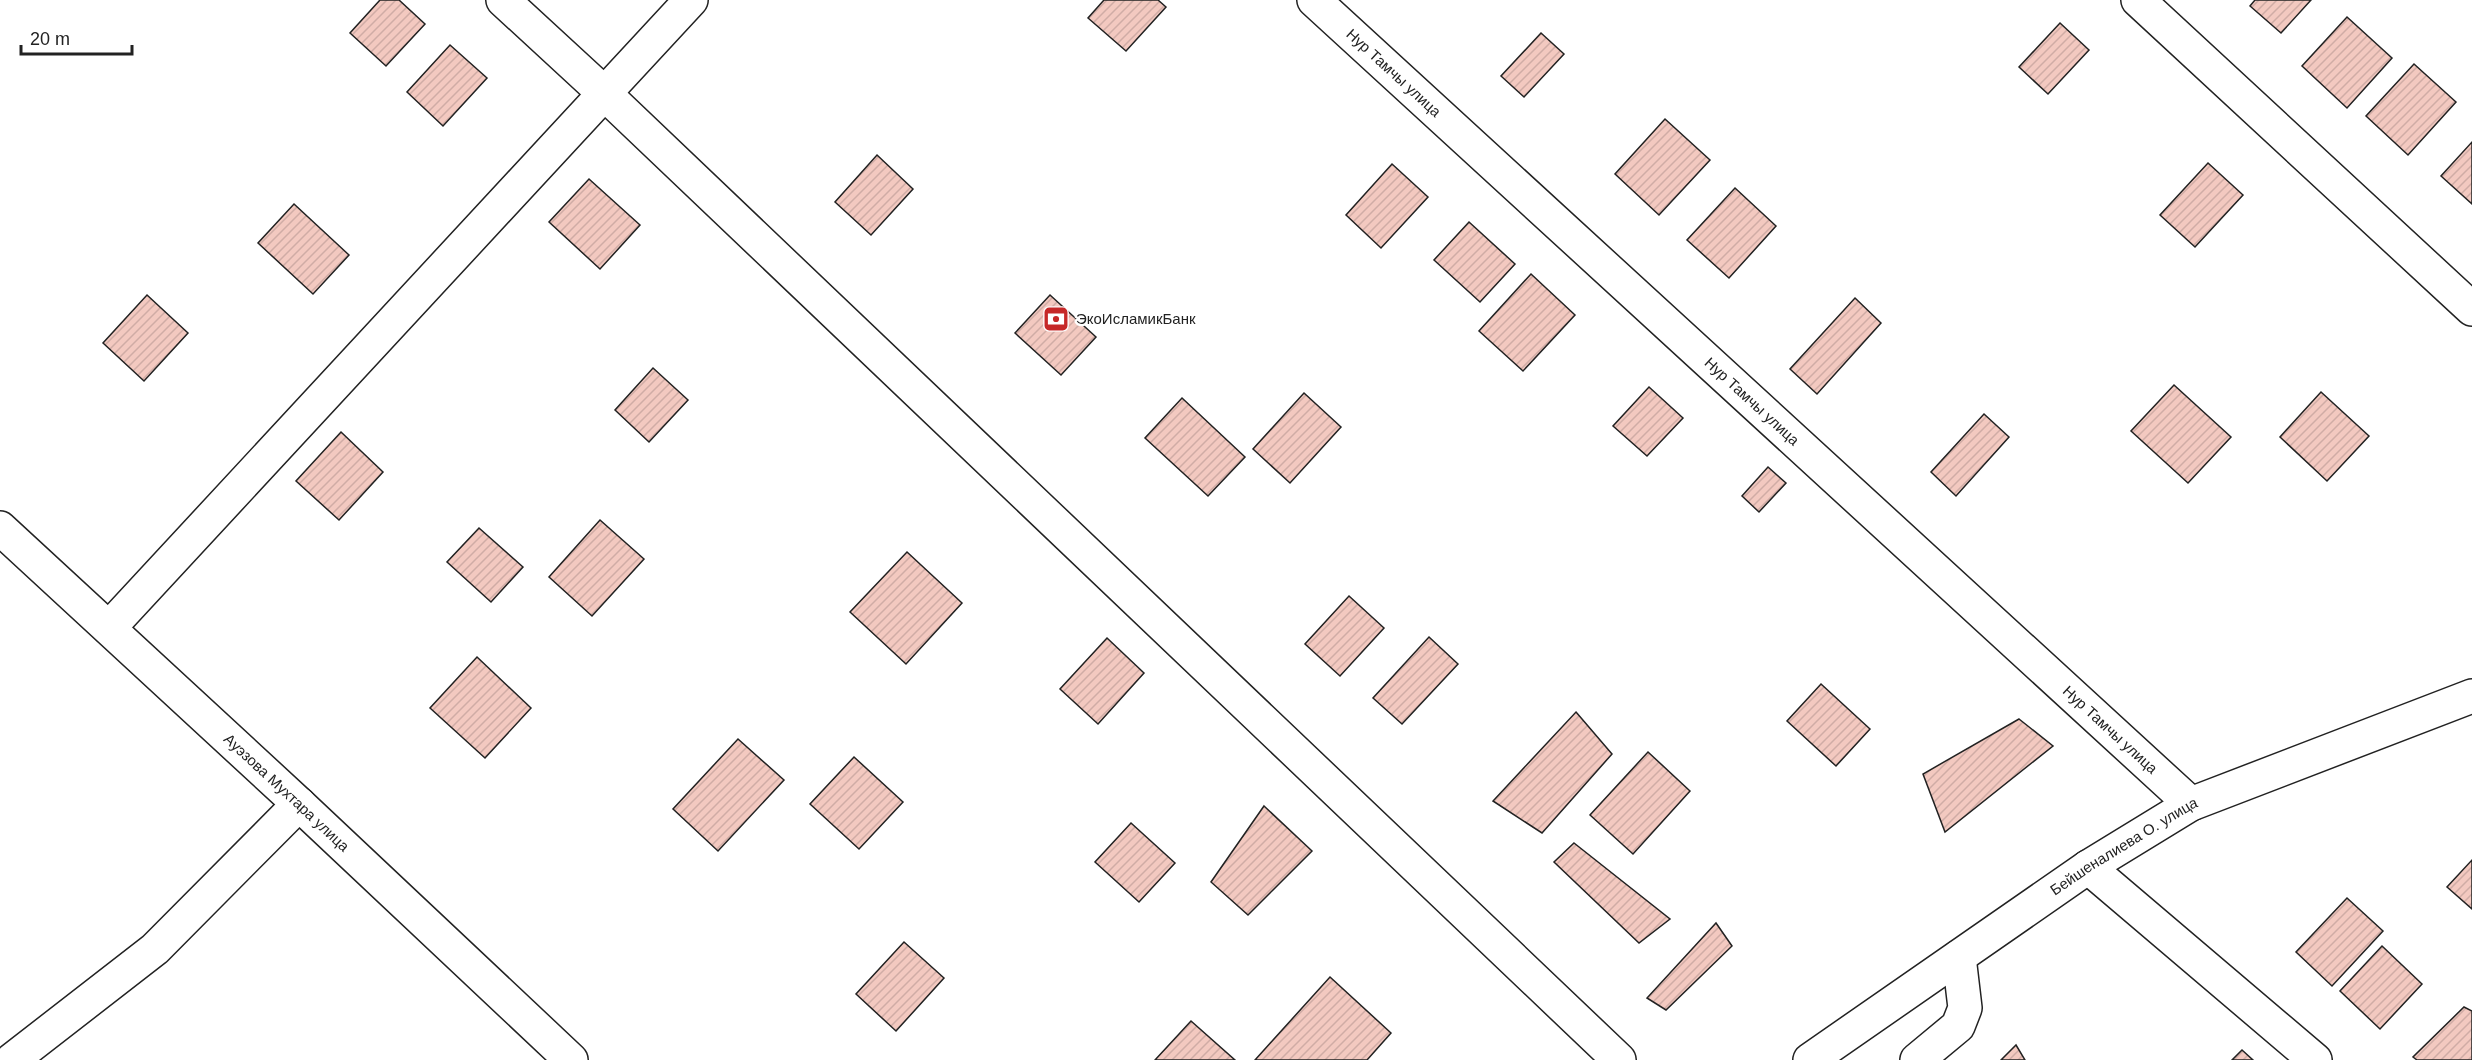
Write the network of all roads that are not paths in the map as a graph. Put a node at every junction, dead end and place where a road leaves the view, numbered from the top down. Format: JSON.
{"nodes":[{"id":1,"x":502,"y":0,"type":"edge"},
{"id":2,"x":691,"y":0,"type":"edge"},
{"id":3,"x":1314,"y":0,"type":"edge"},
{"id":4,"x":2138,"y":0,"type":"edge"},
{"id":5,"x":605,"y":94,"type":"junction"},
{"id":6,"x":2472,"y":309,"type":"edge"},
{"id":7,"x":0,"y":528,"type":"edge"},
{"id":8,"x":109,"y":628,"type":"junction"},
{"id":9,"x":2472,"y":696,"type":"edge"},
{"id":10,"x":299,"y":804,"type":"junction"},
{"id":11,"x":2191,"y":804,"type":"junction"},
{"id":12,"x":2088,"y":867,"type":"junction"},
{"id":13,"x":1959,"y":957,"type":"junction"},
{"id":14,"x":12,"y":1060,"type":"edge"},
{"id":15,"x":571,"y":1060,"type":"edge"},
{"id":16,"x":1618,"y":1060,"type":"edge"},
{"id":17,"x":1810,"y":1060,"type":"edge"},
{"id":18,"x":1917,"y":1060,"type":"edge"},
{"id":19,"x":2315,"y":1060,"type":"edge"}],
"edges":[{"from":1,"to":5,"type":"street"},
{"from":2,"to":5,"type":"street"},
{"from":3,"to":11,"type":"street","name":"Нур Тамчы улица"},
{"from":4,"to":6,"type":"street"},
{"from":5,"to":8,"type":"street"},
{"from":5,"to":16,"type":"street"},
{"from":7,"to":8,"type":"street","name":"Ауэзова Мухтара улица"},
{"from":8,"to":10,"type":"street","name":"Ауэзова Мухтара улица"},
{"from":9,"to":11,"type":"street","name":"Бейшеналиева О. улица"},
{"from":10,"to":14,"type":"street"},
{"from":10,"to":15,"type":"street","name":"Ауэзова Мухтара улица"},
{"from":11,"to":12,"type":"street","name":"Бейшеналиева О. улица"},
{"from":12,"to":13,"type":"street","name":"Бейшеналиева О. улица"},
{"from":12,"to":19,"type":"street"},
{"from":13,"to":17,"type":"street","name":"Бейшеналиева О. улица"},
{"from":13,"to":18,"type":"street"}]}
